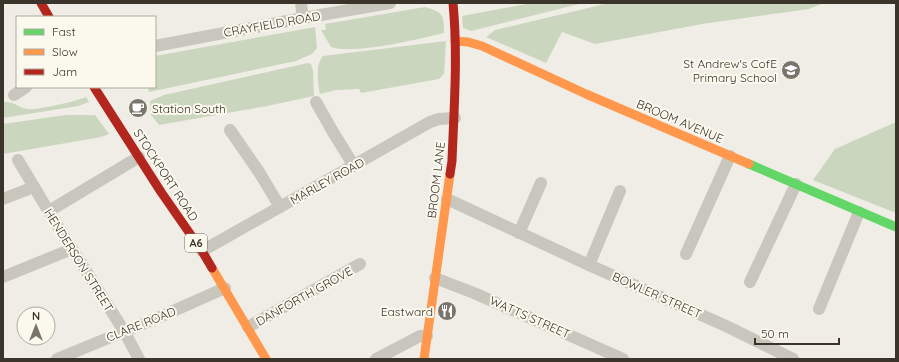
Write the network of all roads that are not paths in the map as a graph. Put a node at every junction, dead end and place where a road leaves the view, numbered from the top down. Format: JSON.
{"nodes":[{"id":1,"x":41,"y":3,"type":"edge"},
{"id":2,"x":301,"y":3,"type":"edge"},
{"id":3,"x":390,"y":3,"type":"edge"},
{"id":4,"x":453,"y":7,"type":"edge"},
{"id":5,"x":48,"y":16,"type":"edge"},
{"id":6,"x":303,"y":18,"type":"junction"},
{"id":7,"x":455,"y":45,"type":"junction"},
{"id":8,"x":156,"y":46,"type":"edge"},
{"id":9,"x":24,"y":88,"type":"edge"},
{"id":10,"x":95,"y":88,"type":"edge"},
{"id":11,"x":14,"y":95,"type":"dead end"},
{"id":12,"x":316,"y":102,"type":"dead end"},
{"id":13,"x":455,"y":118,"type":"junction"},
{"id":14,"x":230,"y":130,"type":"dead end"},
{"id":15,"x":730,"y":156,"type":"junction"},
{"id":16,"x":139,"y":157,"type":"junction"},
{"id":17,"x":18,"y":160,"type":"dead end"},
{"id":18,"x":354,"y":166,"type":"junction"},
{"id":19,"x":541,"y":183,"type":"dead end"},
{"id":20,"x":796,"y":184,"type":"junction"},
{"id":21,"x":34,"y":187,"type":"junction"},
{"id":22,"x":620,"y":191,"type":"dead end"},
{"id":23,"x":3,"y":199,"type":"edge"},
{"id":24,"x":447,"y":199,"type":"junction"},
{"id":25,"x":280,"y":208,"type":"junction"},
{"id":26,"x":49,"y":211,"type":"junction"},
{"id":27,"x":859,"y":212,"type":"junction"},
{"id":28,"x":896,"y":227,"type":"edge"},
{"id":29,"x":520,"y":233,"type":"junction"},
{"id":30,"x":72,"y":249,"type":"junction"},
{"id":31,"x":202,"y":251,"type":"junction"},
{"id":32,"x":686,"y":254,"type":"dead end"},
{"id":33,"x":360,"y":264,"type":"dead end"},
{"id":34,"x":589,"y":265,"type":"junction"},
{"id":35,"x":3,"y":277,"type":"edge"},
{"id":36,"x":435,"y":278,"type":"junction"},
{"id":37,"x":750,"y":282,"type":"dead end"},
{"id":38,"x":225,"y":288,"type":"junction"},
{"id":39,"x":818,"y":309,"type":"dead end"},
{"id":40,"x":248,"y":327,"type":"junction"},
{"id":41,"x":124,"y":331,"type":"junction"},
{"id":42,"x":427,"y":336,"type":"junction"},
{"id":43,"x":57,"y":359,"type":"edge"},
{"id":44,"x":139,"y":359,"type":"edge"},
{"id":45,"x":266,"y":359,"type":"edge"},
{"id":46,"x":376,"y":359,"type":"edge"},
{"id":47,"x":424,"y":359,"type":"edge"},
{"id":48,"x":623,"y":359,"type":"edge"},
{"id":49,"x":793,"y":359,"type":"edge"}],
"edges":[{"from":1,"to":5,"type":"main road"},
{"from":2,"to":6,"type":"street"},
{"from":3,"to":6,"type":"street","name":"CRAYFIELD ROAD"},
{"from":4,"to":7,"type":"main road","name":"BROOM LANE"},
{"from":6,"to":8,"type":"street","name":"CRAYFIELD ROAD"},
{"from":7,"to":13,"type":"main road","name":"BROOM LANE"},
{"from":7,"to":15,"type":"main road","name":"BROOM AVENUE"},
{"from":9,"to":11,"type":"street"},
{"from":10,"to":16,"type":"main road","name":"STOCKPORT ROAD","number":"A6"},
{"from":12,"to":18,"type":"street"},
{"from":13,"to":18,"type":"street","name":"MARLEY ROAD"},
{"from":13,"to":24,"type":"main road","name":"BROOM LANE"},
{"from":14,"to":25,"type":"street"},
{"from":15,"to":20,"type":"main road","name":"BROOM AVENUE"},
{"from":15,"to":32,"type":"street"},
{"from":16,"to":26,"type":"street"},
{"from":16,"to":31,"type":"main road","name":"STOCKPORT ROAD","number":"A6"},
{"from":17,"to":21,"type":"street","name":"HENDERSON STREET"},
{"from":18,"to":25,"type":"street","name":"MARLEY ROAD"},
{"from":19,"to":29,"type":"street"},
{"from":20,"to":27,"type":"main road","name":"BROOM AVENUE"},
{"from":20,"to":37,"type":"street"},
{"from":21,"to":23,"type":"street"},
{"from":21,"to":26,"type":"street","name":"HENDERSON STREET"},
{"from":22,"to":34,"type":"street"},
{"from":24,"to":29,"type":"street","name":"BOWLER STREET"},
{"from":24,"to":36,"type":"main road","name":"BROOM LANE"},
{"from":25,"to":31,"type":"street","name":"MARLEY ROAD"},
{"from":26,"to":30,"type":"street","name":"HENDERSON STREET"},
{"from":27,"to":28,"type":"main road","name":"BROOM AVENUE"},
{"from":27,"to":39,"type":"street"},
{"from":29,"to":34,"type":"street","name":"BOWLER STREET"},
{"from":30,"to":35,"type":"street"},
{"from":30,"to":41,"type":"street","name":"HENDERSON STREET"},
{"from":31,"to":38,"type":"main road","name":"STOCKPORT ROAD","number":"A6"},
{"from":33,"to":40,"type":"street","name":"DANFORTH GROVE"},
{"from":34,"to":49,"type":"street","name":"BOWLER STREET"},
{"from":36,"to":42,"type":"main road","name":"BROOM LANE"},
{"from":36,"to":48,"type":"street","name":"WATTS STREET"},
{"from":38,"to":40,"type":"main road","name":"STOCKPORT ROAD","number":"A6"},
{"from":38,"to":41,"type":"street","name":"CLARE ROAD"},
{"from":40,"to":45,"type":"main road","name":"STOCKPORT ROAD","number":"A6"},
{"from":41,"to":43,"type":"street","name":"CLARE ROAD"},
{"from":41,"to":44,"type":"street","name":"HENDERSON STREET"},
{"from":42,"to":46,"type":"street"},
{"from":42,"to":47,"type":"main road","name":"BROOM LANE"}]}
